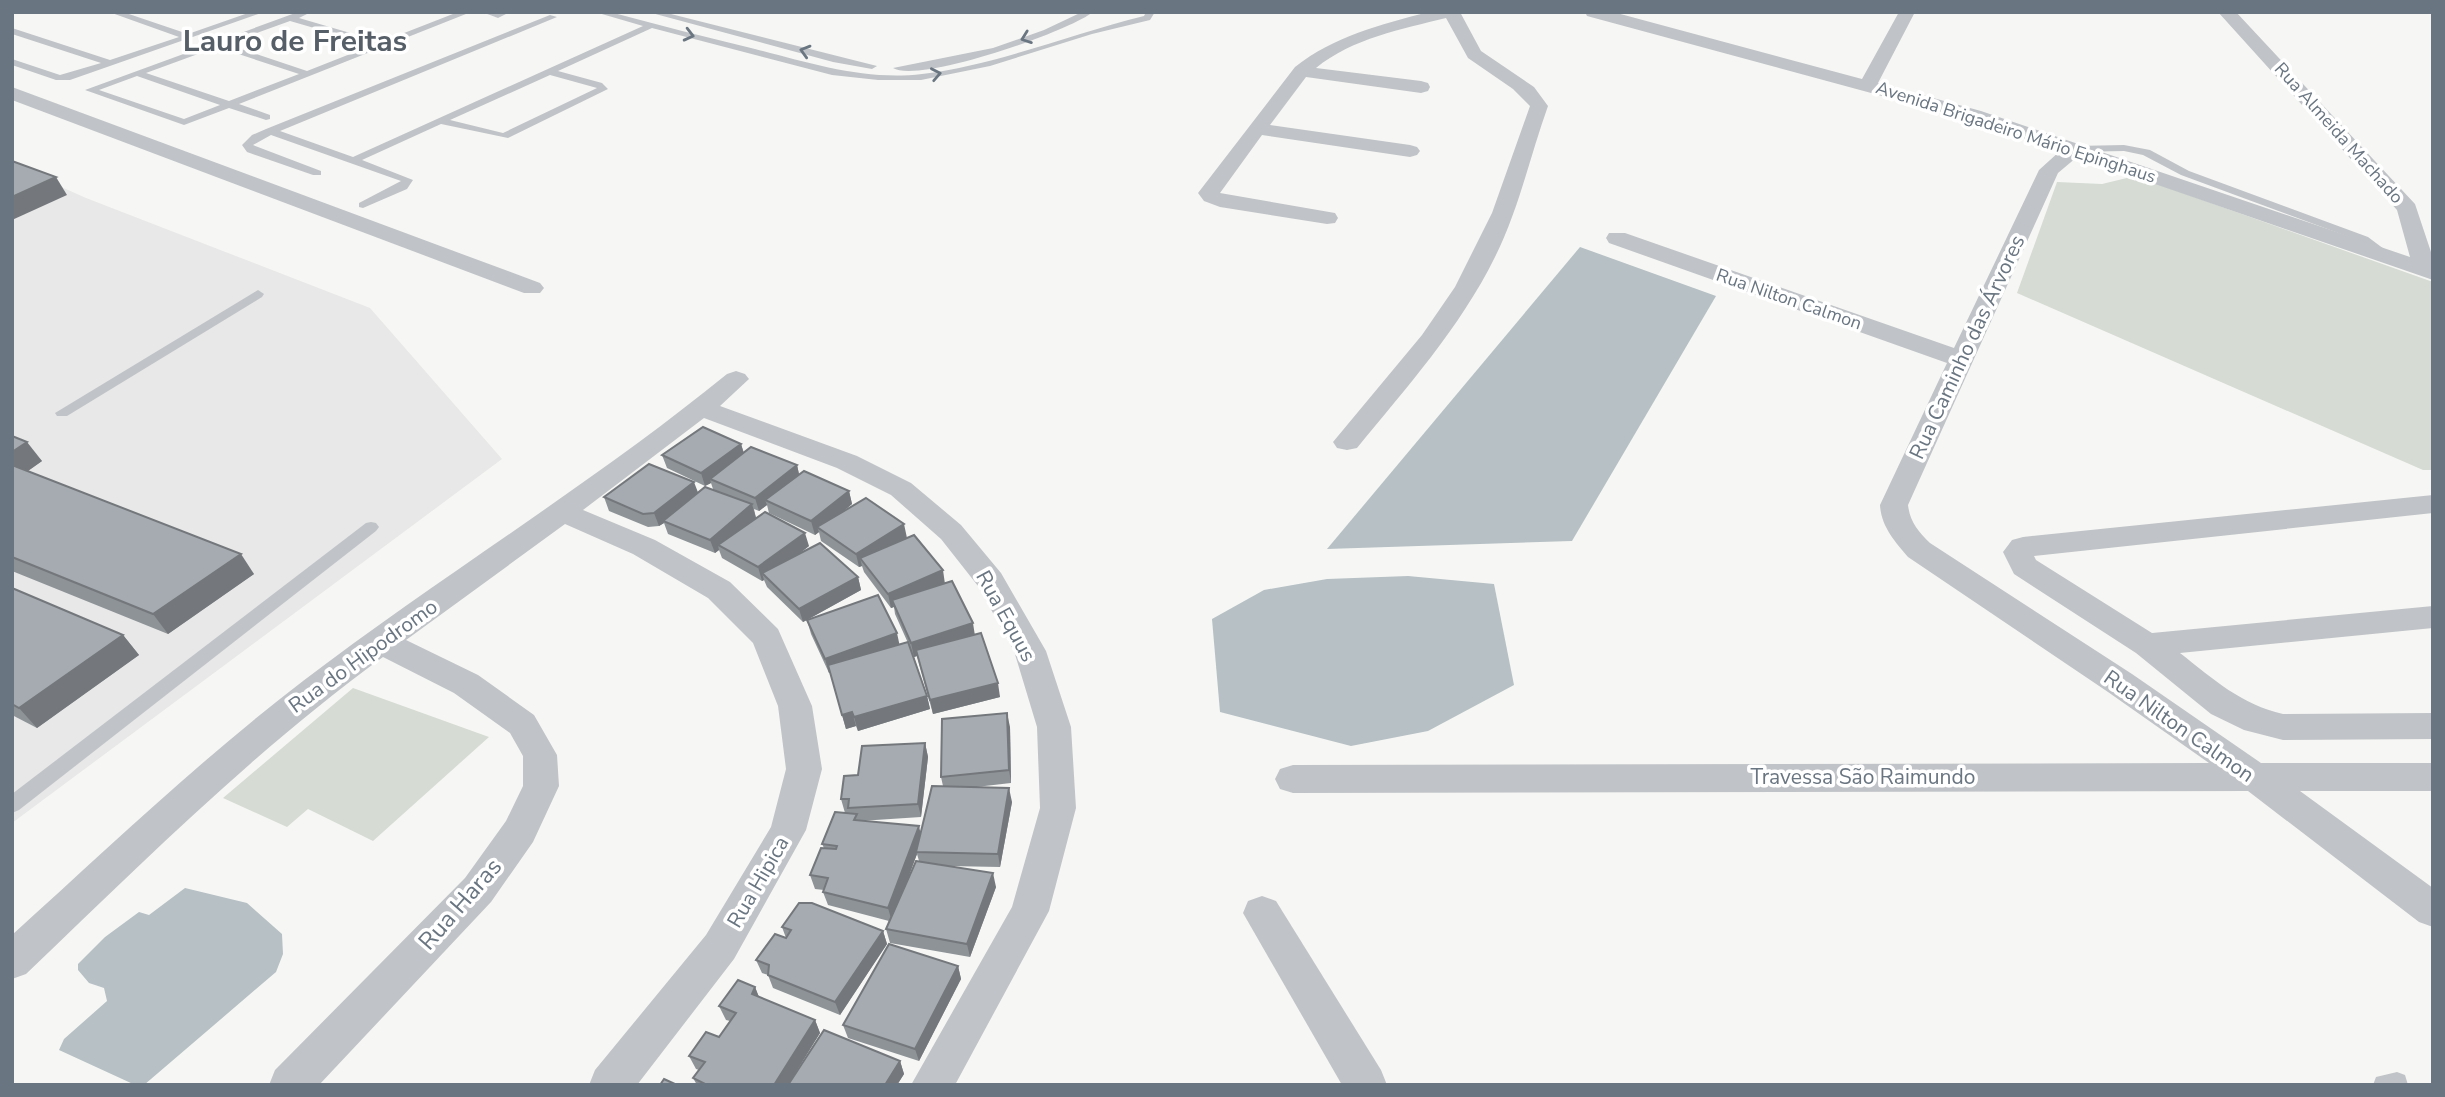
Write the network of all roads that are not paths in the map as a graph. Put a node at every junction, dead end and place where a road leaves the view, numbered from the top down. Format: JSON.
{"nodes":[{"id":1,"x":113,"y":12,"type":"edge"},
{"id":2,"x":260,"y":12,"type":"edge"},
{"id":3,"x":307,"y":12,"type":"edge"},
{"id":4,"x":427,"y":12,"type":"edge"},
{"id":5,"x":467,"y":12,"type":"edge"},
{"id":6,"x":485,"y":12,"type":"edge"},
{"id":7,"x":506,"y":12,"type":"edge"},
{"id":8,"x":602,"y":12,"type":"edge"},
{"id":9,"x":653,"y":12,"type":"edge"},
{"id":10,"x":1089,"y":12,"type":"edge"},
{"id":11,"x":1150,"y":12,"type":"edge"},
{"id":12,"x":1450,"y":12,"type":"edge"},
{"id":13,"x":1593,"y":12,"type":"edge"},
{"id":14,"x":2225,"y":12,"type":"edge"},
{"id":15,"x":1904,"y":13,"type":"edge"},
{"id":16,"x":554,"y":17,"type":"dead end"},
{"id":17,"x":289,"y":18,"type":"junction"},
{"id":18,"x":451,"y":18,"type":"junction"},
{"id":19,"x":652,"y":25,"type":"junction"},
{"id":20,"x":12,"y":31,"type":"edge"},
{"id":21,"x":189,"y":37,"type":"junction"},
{"id":22,"x":216,"y":44,"type":"junction"},
{"id":23,"x":381,"y":46,"type":"junction"},
{"id":24,"x":12,"y":62,"type":"edge"},
{"id":25,"x":112,"y":64,"type":"junction"},
{"id":26,"x":1301,"y":71,"type":"junction"},
{"id":27,"x":550,"y":72,"type":"junction"},
{"id":28,"x":137,"y":73,"type":"junction"},
{"id":29,"x":308,"y":74,"type":"junction"},
{"id":30,"x":1868,"y":84,"type":"junction"},
{"id":31,"x":1421,"y":87,"type":"dead end"},
{"id":32,"x":12,"y":93,"type":"edge"},
{"id":33,"x":229,"y":104,"type":"junction"},
{"id":34,"x":266,"y":117,"type":"dead end"},
{"id":35,"x":440,"y":121,"type":"junction"},
{"id":36,"x":1259,"y":129,"type":"junction"},
{"id":37,"x":270,"y":131,"type":"junction"},
{"id":38,"x":2075,"y":149,"type":"junction"},
{"id":39,"x":1410,"y":151,"type":"dead end"},
{"id":40,"x":354,"y":160,"type":"junction"},
{"id":41,"x":317,"y":173,"type":"dead end"},
{"id":42,"x":363,"y":205,"type":"dead end"},
{"id":43,"x":2407,"y":209,"type":"junction"},
{"id":44,"x":2433,"y":213,"type":"edge"},
{"id":45,"x":1327,"y":218,"type":"dead end"},
{"id":46,"x":1617,"y":238,"type":"dead end"},
{"id":47,"x":2429,"y":272,"type":"edge"},
{"id":48,"x":532,"y":288,"type":"dead end"},
{"id":49,"x":258,"y":294,"type":"dead end"},
{"id":50,"x":1961,"y":359,"type":"junction"},
{"id":51,"x":736,"y":379,"type":"dead end"},
{"id":52,"x":701,"y":408,"type":"junction"},
{"id":53,"x":62,"y":413,"type":"dead end"},
{"id":54,"x":1347,"y":442,"type":"dead end"},
{"id":55,"x":2433,"y":504,"type":"edge"},
{"id":56,"x":562,"y":512,"type":"junction"},
{"id":57,"x":371,"y":527,"type":"dead end"},
{"id":58,"x":1919,"y":550,"type":"joint"},
{"id":59,"x":2102,"y":615,"type":"junction"},
{"id":60,"x":2433,"y":617,"type":"edge"},
{"id":61,"x":2053,"y":640,"type":"junction"},
{"id":62,"x":382,"y":642,"type":"junction"},
{"id":63,"x":2147,"y":645,"type":"junction"},
{"id":64,"x":2175,"y":667,"type":"junction"},
{"id":65,"x":2120,"y":684,"type":"junction"},
{"id":66,"x":2433,"y":726,"type":"edge"},
{"id":67,"x":2253,"y":776,"type":"junction"},
{"id":68,"x":2433,"y":777,"type":"edge"},
{"id":69,"x":1293,"y":779,"type":"dead end"},
{"id":70,"x":12,"y":805,"type":"edge"},
{"id":71,"x":2433,"y":910,"type":"edge"},
{"id":72,"x":1262,"y":913,"type":"dead end"},
{"id":73,"x":12,"y":961,"type":"edge"},
{"id":74,"x":290,"y":1085,"type":"edge"},
{"id":75,"x":610,"y":1085,"type":"edge"},
{"id":76,"x":932,"y":1085,"type":"edge"},
{"id":77,"x":1366,"y":1085,"type":"edge"}],
"edges":[{"from":1,"to":21,"type":"lane"},
{"from":2,"to":21,"type":"lane"},
{"from":3,"to":17,"type":"lane"},
{"from":4,"to":18,"type":"lane"},
{"from":5,"to":18,"type":"lane"},
{"from":6,"to":7,"type":"lane"},
{"from":8,"to":19,"type":"lane"},
{"from":10,"to":9,"type":"lane","one_way":true},
{"from":19,"to":11,"type":"lane","one_way":true},
{"from":12,"to":26,"type":"street"},
{"from":12,"to":54,"type":"street"},
{"from":13,"to":30,"type":"street","name":"Avenida Brigadeiro Mário Epinghaus"},
{"from":14,"to":43,"type":"street","name":"Rua Almeida Machado"},
{"from":15,"to":30,"type":"street"},
{"from":16,"to":37,"type":"lane"},
{"from":17,"to":22,"type":"lane"},
{"from":17,"to":23,"type":"lane"},
{"from":18,"to":23,"type":"lane"},
{"from":19,"to":27,"type":"lane"},
{"from":20,"to":25,"type":"lane"},
{"from":21,"to":25,"type":"lane"},
{"from":22,"to":28,"type":"lane"},
{"from":22,"to":29,"type":"lane"},
{"from":23,"to":29,"type":"lane"},
{"from":24,"to":25,"type":"lane"},
{"from":26,"to":31,"type":"street"},
{"from":26,"to":36,"type":"street"},
{"from":27,"to":35,"type":"lane"},
{"from":27,"to":35,"type":"lane"},
{"from":28,"to":33,"type":"lane"},
{"from":28,"to":33,"type":"lane"},
{"from":29,"to":33,"type":"lane"},
{"from":30,"to":38,"type":"street","name":"Avenida Brigadeiro Mário Epinghaus"},
{"from":32,"to":48,"type":"street"},
{"from":33,"to":34,"type":"lane"},
{"from":35,"to":40,"type":"lane"},
{"from":36,"to":39,"type":"street"},
{"from":36,"to":45,"type":"street"},
{"from":37,"to":40,"type":"lane"},
{"from":37,"to":41,"type":"lane"},
{"from":38,"to":47,"type":"street","name":"Avenida Brigadeiro Mário Epinghaus"},
{"from":38,"to":50,"type":"street","name":"Rua Caminho das Árvores"},
{"from":40,"to":42,"type":"lane"},
{"from":43,"to":44,"type":"street"},
{"from":43,"to":47,"type":"street","name":"Rua Almeida Machado"},
{"from":46,"to":50,"type":"street","name":"Rua Nilton Calmon"},
{"from":49,"to":53,"type":"lane"},
{"from":50,"to":58,"type":"street","name":"Rua Caminho das Árvores"},
{"from":51,"to":52,"type":"street","name":"Rua do Hipodromo"},
{"from":52,"to":56,"type":"street","name":"Rua do Hipodromo"},
{"from":52,"to":76,"type":"street","name":"Rua Equus"},
{"from":55,"to":59,"type":"street"},
{"from":56,"to":62,"type":"street","name":"Rua do Hipodromo"},
{"from":56,"to":75,"type":"street","name":"Rua Hipica"},
{"from":57,"to":70,"type":"lane"},
{"from":58,"to":61,"type":"street","name":"Rua Nilton Calmon"},
{"from":59,"to":61,"type":"street"},
{"from":59,"to":63,"type":"street"},
{"from":60,"to":63,"type":"street"},
{"from":61,"to":65,"type":"street","name":"Rua Nilton Calmon"},
{"from":62,"to":73,"type":"street","name":"Rua do Hipodromo"},
{"from":62,"to":74,"type":"street","name":"Rua Haras"},
{"from":63,"to":64,"type":"street"},
{"from":64,"to":65,"type":"street"},
{"from":64,"to":66,"type":"street"},
{"from":65,"to":67,"type":"street","name":"Rua Nilton Calmon"},
{"from":67,"to":68,"type":"street","name":"Travessa São Raimundo"},
{"from":67,"to":69,"type":"street","name":"Travessa São Raimundo"},
{"from":67,"to":71,"type":"street","name":"Rua Nilton Calmon"},
{"from":72,"to":77,"type":"street"}]}
